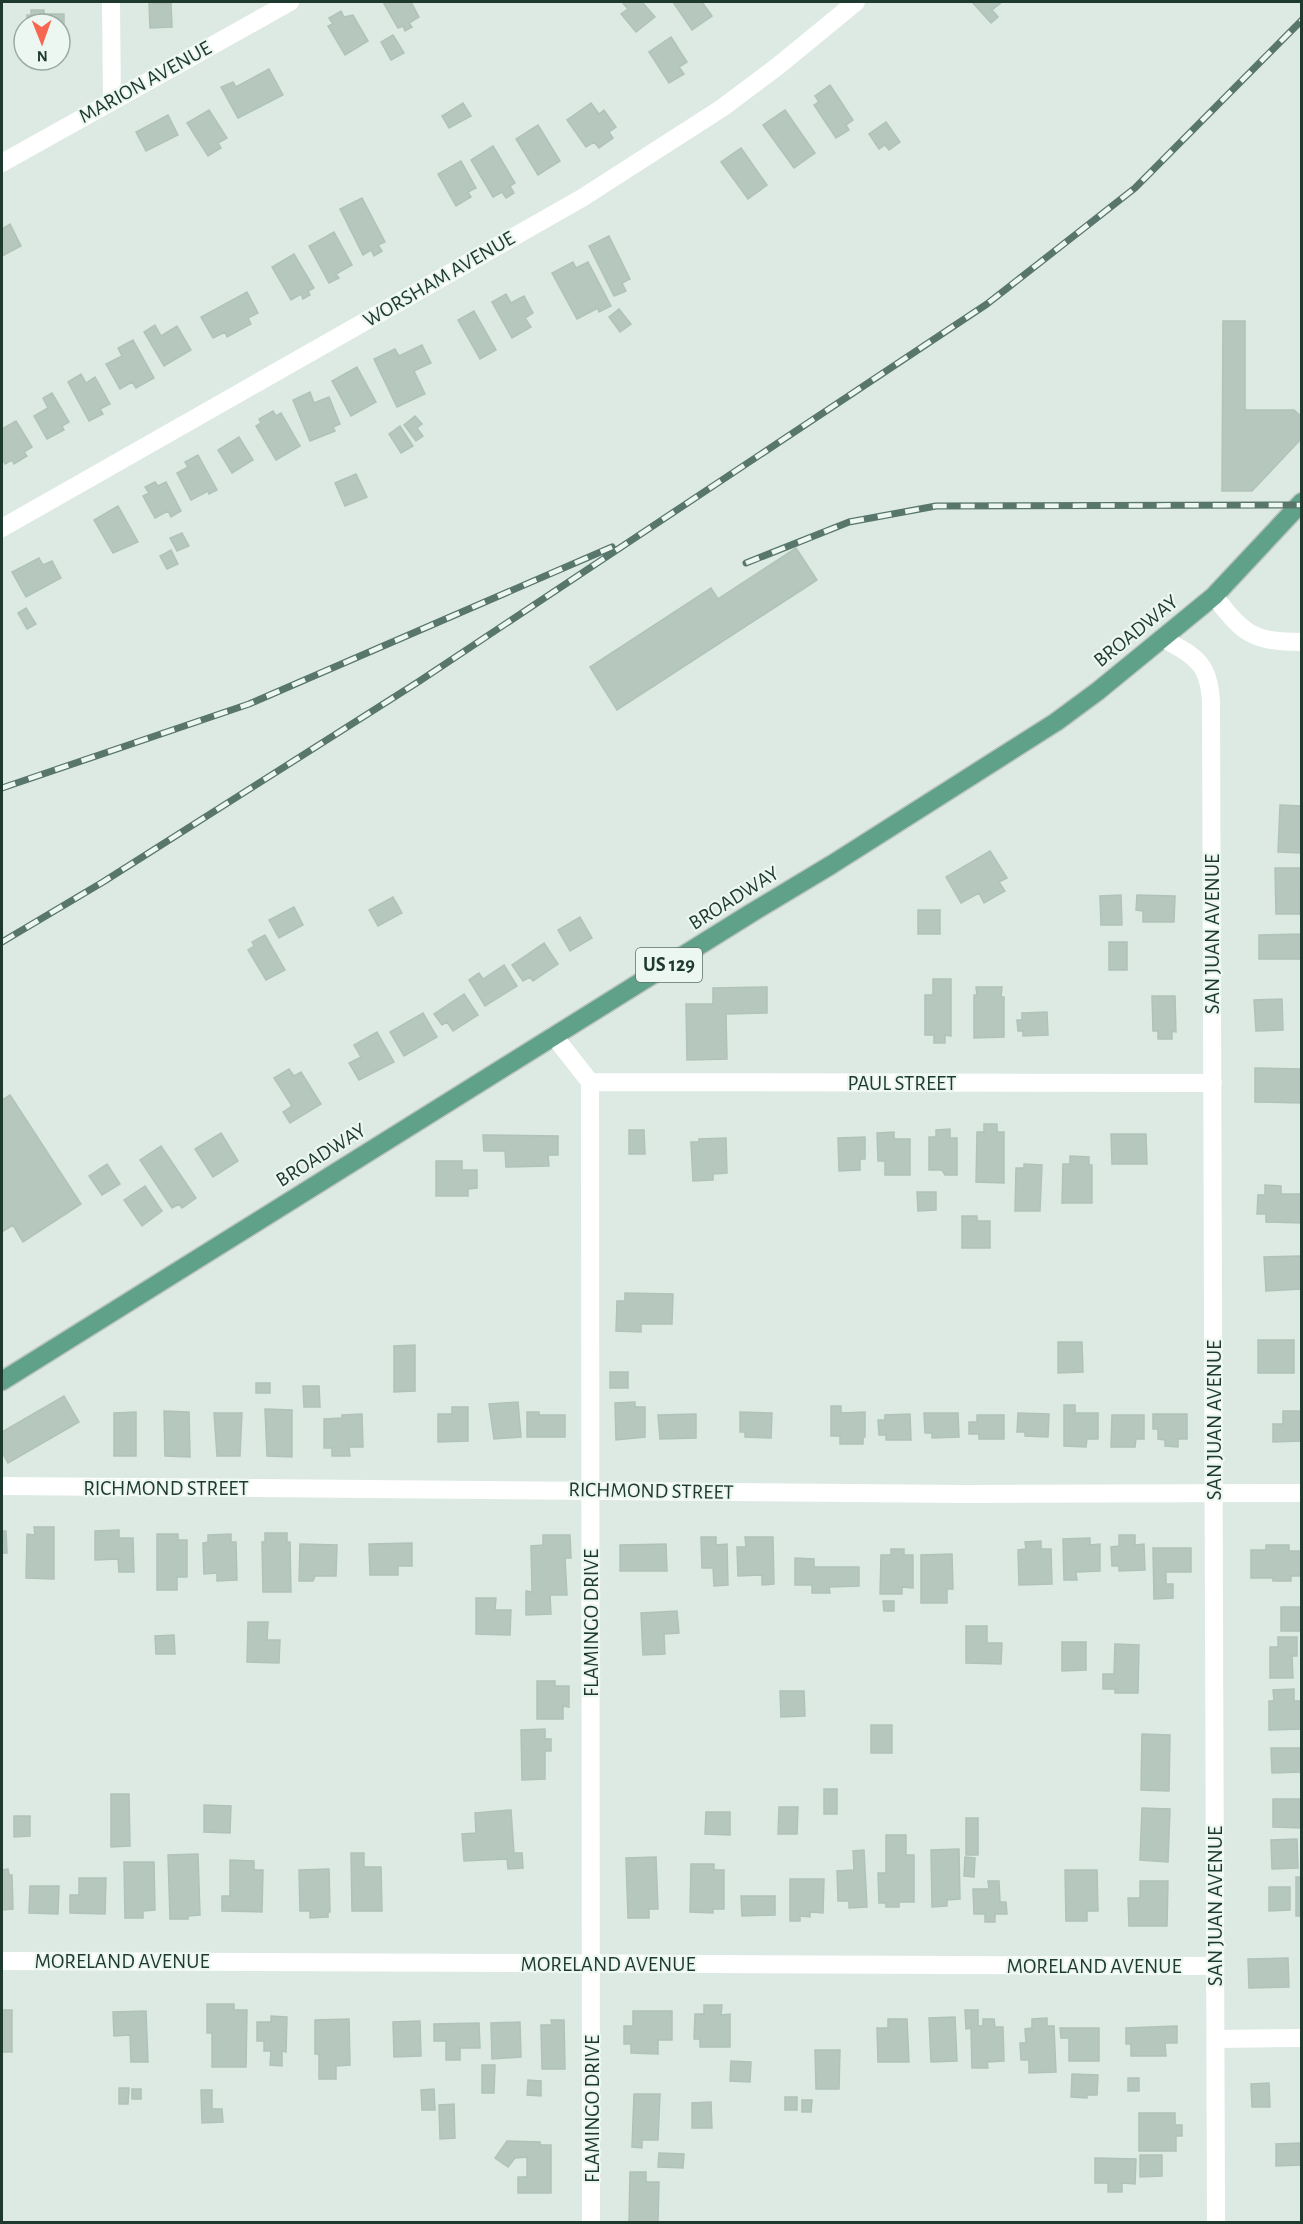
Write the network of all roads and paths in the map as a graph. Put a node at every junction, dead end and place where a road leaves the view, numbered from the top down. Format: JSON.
{"nodes":[{"id":1,"x":111,"y":2,"type":"edge"},
{"id":2,"x":290,"y":2,"type":"edge"},
{"id":3,"x":856,"y":2,"type":"edge"},
{"id":4,"x":112,"y":100,"type":"junction"},
{"id":5,"x":2,"y":163,"type":"edge"},
{"id":6,"x":1302,"y":502,"type":"edge"},
{"id":7,"x":2,"y":528,"type":"edge"},
{"id":8,"x":1214,"y":596,"type":"junction"},
{"id":9,"x":1164,"y":639,"type":"junction"},
{"id":10,"x":1302,"y":642,"type":"edge"},
{"id":11,"x":554,"y":1035,"type":"junction"},
{"id":12,"x":590,"y":1082,"type":"junction"},
{"id":13,"x":1213,"y":1083,"type":"junction"},
{"id":14,"x":2,"y":1381,"type":"edge"},
{"id":15,"x":2,"y":1486,"type":"edge"},
{"id":16,"x":590,"y":1490,"type":"junction"},
{"id":17,"x":1302,"y":1493,"type":"edge"},
{"id":18,"x":1214,"y":1494,"type":"junction"},
{"id":19,"x":2,"y":1961,"type":"edge"},
{"id":20,"x":592,"y":1964,"type":"junction"},
{"id":21,"x":1215,"y":1966,"type":"junction"},
{"id":22,"x":1302,"y":2038,"type":"edge"},
{"id":23,"x":1216,"y":2039,"type":"junction"},
{"id":24,"x":591,"y":2223,"type":"edge"},
{"id":25,"x":1216,"y":2223,"type":"edge"}],
"edges":[{"from":1,"to":4,"type":"street"},
{"from":2,"to":4,"type":"street","name":"MARION AVENUE"},
{"from":3,"to":7,"type":"street","name":"WORSHAM AVENUE"},
{"from":4,"to":5,"type":"street","name":"MARION AVENUE"},
{"from":6,"to":8,"type":"main road","name":"BROADWAY","number":"US 129"},
{"from":8,"to":9,"type":"main road","name":"BROADWAY","number":"US 129"},
{"from":8,"to":10,"type":"street"},
{"from":9,"to":11,"type":"main road","name":"BROADWAY","number":"US 129"},
{"from":9,"to":13,"type":"street","name":"SAN JUAN AVENUE"},
{"from":11,"to":12,"type":"street"},
{"from":11,"to":14,"type":"main road","name":"BROADWAY","number":"US 129"},
{"from":12,"to":13,"type":"street","name":"PAUL STREET"},
{"from":12,"to":16,"type":"street","name":"FLAMINGO DRIVE"},
{"from":13,"to":18,"type":"street","name":"SAN JUAN AVENUE"},
{"from":15,"to":16,"type":"street","name":"RICHMOND STREET"},
{"from":16,"to":18,"type":"street","name":"RICHMOND STREET"},
{"from":16,"to":20,"type":"street","name":"FLAMINGO DRIVE"},
{"from":17,"to":18,"type":"street","name":"RICHMOND STREET"},
{"from":18,"to":21,"type":"street","name":"SAN JUAN AVENUE"},
{"from":19,"to":20,"type":"street","name":"MORELAND AVENUE"},
{"from":20,"to":21,"type":"street","name":"MORELAND AVENUE"},
{"from":20,"to":24,"type":"street","name":"FLAMINGO DRIVE"},
{"from":21,"to":23,"type":"street","name":"SAN JUAN AVENUE"},
{"from":22,"to":23,"type":"street"},
{"from":23,"to":25,"type":"street","name":"SAN JUAN AVENUE"}]}
